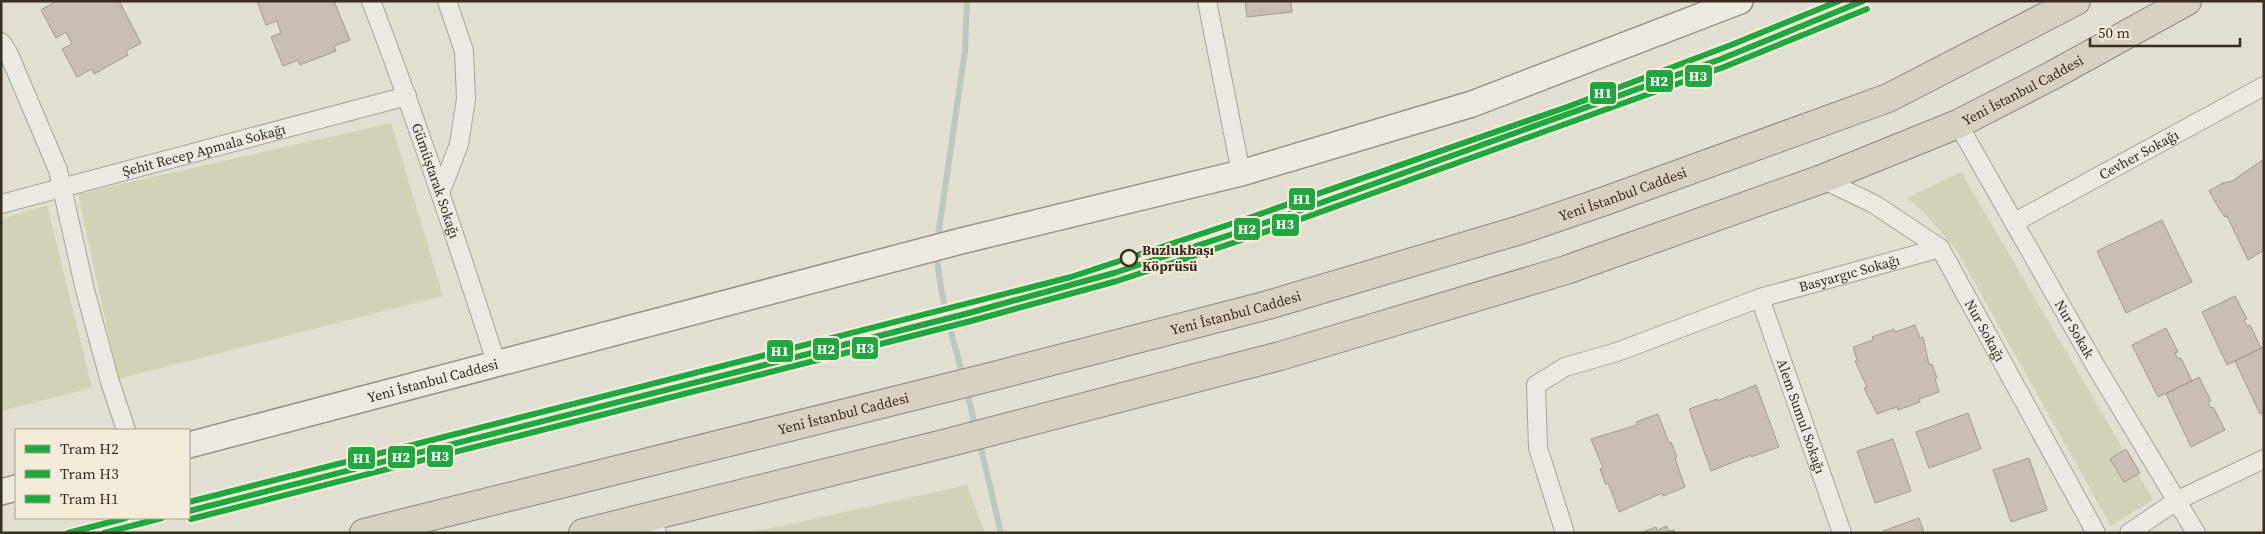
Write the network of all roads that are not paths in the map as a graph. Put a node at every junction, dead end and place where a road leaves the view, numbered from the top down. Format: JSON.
{"nodes":[{"id":1,"x":370,"y":1,"type":"edge"},
{"id":2,"x":447,"y":1,"type":"edge"},
{"id":3,"x":1207,"y":1,"type":"edge"},
{"id":4,"x":1740,"y":1,"type":"edge"},
{"id":5,"x":2076,"y":1,"type":"edge"},
{"id":6,"x":2187,"y":1,"type":"edge"},
{"id":7,"x":1,"y":42,"type":"edge"},
{"id":8,"x":2264,"y":86,"type":"edge"},
{"id":9,"x":408,"y":96,"type":"junction"},
{"id":10,"x":1958,"y":124,"type":"junction"},
{"id":11,"x":1241,"y":172,"type":"junction"},
{"id":12,"x":1822,"y":179,"type":"junction"},
{"id":13,"x":62,"y":188,"type":"junction"},
{"id":14,"x":441,"y":191,"type":"junction"},
{"id":15,"x":1,"y":204,"type":"edge"},
{"id":16,"x":2015,"y":222,"type":"junction"},
{"id":17,"x":1940,"y":248,"type":"junction"},
{"id":18,"x":1760,"y":298,"type":"junction"},
{"id":19,"x":496,"y":362,"type":"junction"},
{"id":20,"x":126,"y":429,"type":"edge"},
{"id":21,"x":190,"y":445,"type":"edge"},
{"id":22,"x":2264,"y":460,"type":"edge"},
{"id":23,"x":15,"y":488,"type":"edge"},
{"id":24,"x":1,"y":492,"type":"edge"},
{"id":25,"x":2176,"y":501,"type":"junction"},
{"id":26,"x":654,"y":524,"type":"edge"},
{"id":27,"x":364,"y":533,"type":"edge"},
{"id":28,"x":583,"y":533,"type":"edge"},
{"id":29,"x":1565,"y":533,"type":"edge"},
{"id":30,"x":1842,"y":533,"type":"edge"},
{"id":31,"x":2096,"y":533,"type":"edge"},
{"id":32,"x":2129,"y":533,"type":"edge"},
{"id":33,"x":2196,"y":533,"type":"edge"}],
"edges":[{"from":1,"to":9,"type":"street","name":"Gümüştarak Sokağı"},
{"from":2,"to":14,"type":"street"},
{"from":3,"to":11,"type":"street"},
{"from":4,"to":11,"type":"street","name":"Yeni İstanbul Caddesi"},
{"from":5,"to":27,"type":"highway","name":"Yeni İstanbul Caddesi"},
{"from":6,"to":10,"type":"highway","name":"Yeni İstanbul Caddesi"},
{"from":7,"to":13,"type":"street"},
{"from":8,"to":16,"type":"street","name":"Cevher Sokağı"},
{"from":9,"to":13,"type":"street","name":"Şehit Recep Apmala Sokağı"},
{"from":9,"to":14,"type":"street","name":"Gümüştarak Sokağı"},
{"from":10,"to":12,"type":"highway","name":"Yeni İstanbul Caddesi"},
{"from":10,"to":16,"type":"street","name":"Nur Sokak"},
{"from":11,"to":19,"type":"street","name":"Yeni İstanbul Caddesi"},
{"from":12,"to":17,"type":"street","name":"Nur Sokağı"},
{"from":12,"to":26,"type":"highway","name":"Yeni İstanbul Caddesi"},
{"from":13,"to":15,"type":"street","name":"Şehit Recep Apmala Sokağı"},
{"from":13,"to":20,"type":"street"},
{"from":14,"to":19,"type":"street","name":"Gümüştarak Sokağı"},
{"from":16,"to":25,"type":"street","name":"Nur Sokak"},
{"from":17,"to":18,"type":"street","name":"Basyargıc Sokağı"},
{"from":17,"to":31,"type":"street","name":"Nur Sokağı"},
{"from":18,"to":29,"type":"street","name":"Basyargıc Sokağı"},
{"from":18,"to":30,"type":"street","name":"Alem Sumul Sokağı"},
{"from":19,"to":21,"type":"street","name":"Yeni İstanbul Caddesi"},
{"from":22,"to":25,"type":"street"},
{"from":23,"to":24,"type":"street"},
{"from":25,"to":32,"type":"street"},
{"from":25,"to":33,"type":"street","name":"Nur Sokak"},
{"from":26,"to":28,"type":"highway","name":"Yeni İstanbul Caddesi"}]}
